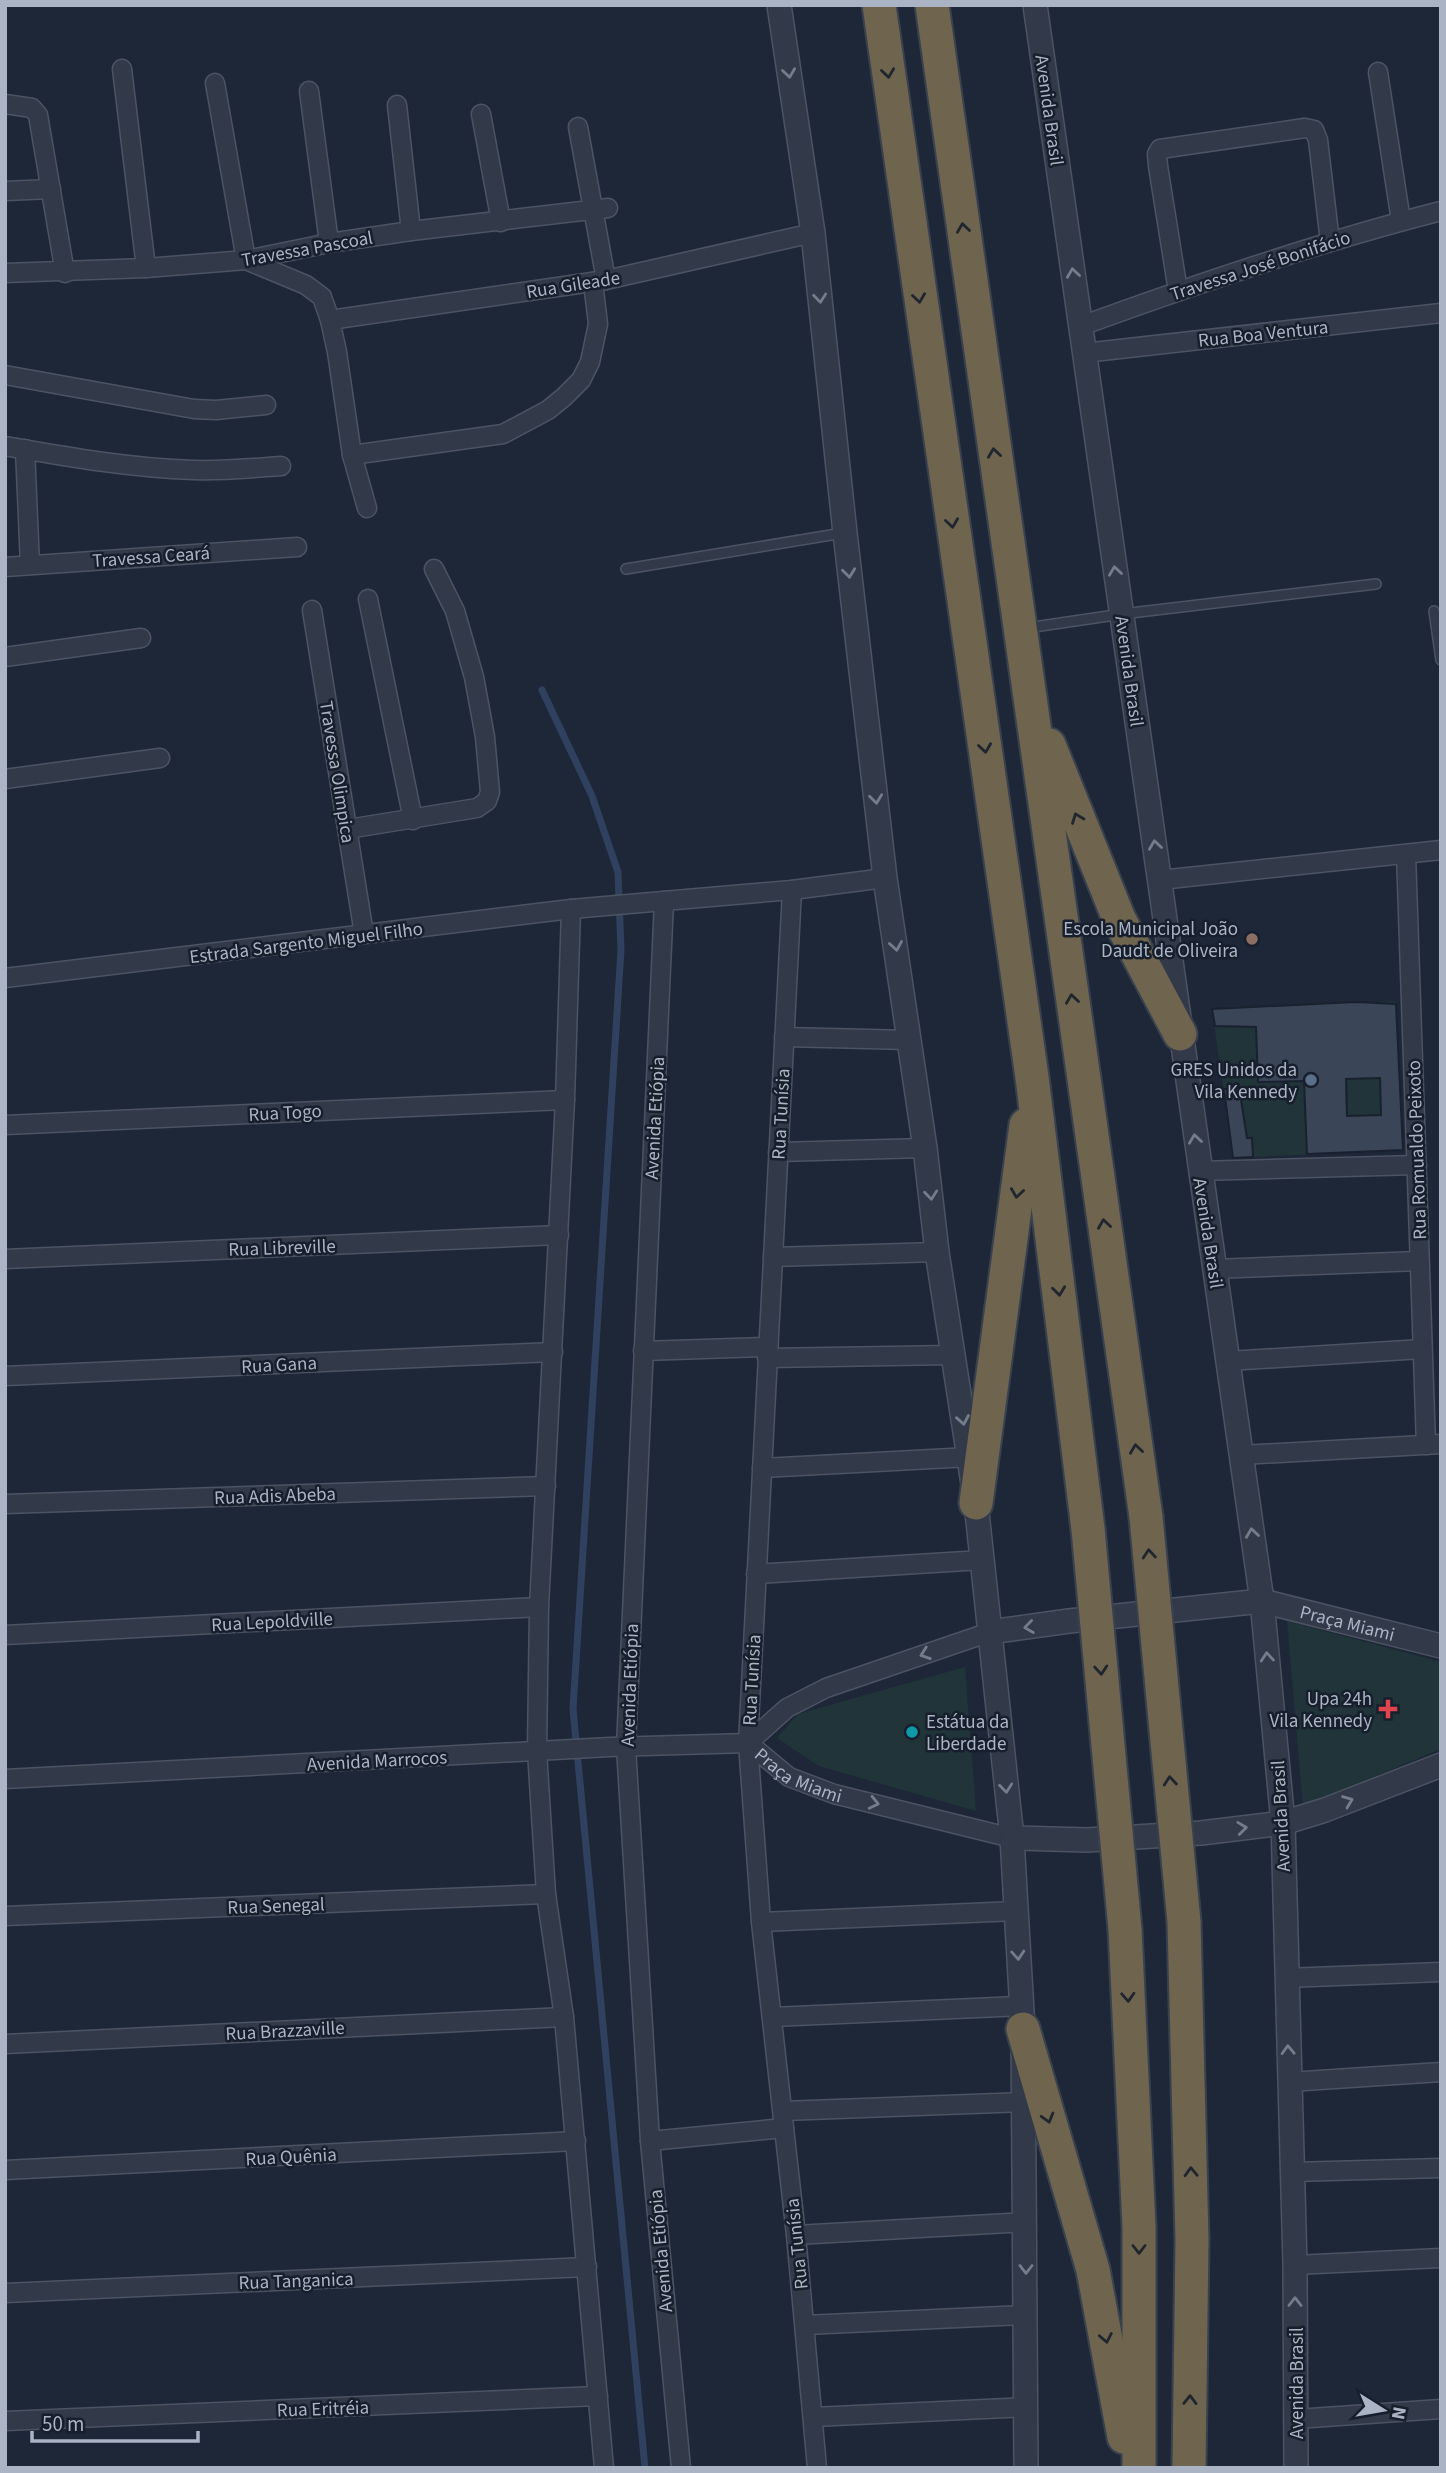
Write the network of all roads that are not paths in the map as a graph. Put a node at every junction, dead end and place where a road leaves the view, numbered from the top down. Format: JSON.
{"nodes":[{"id":1,"x":779,"y":5,"type":"edge"},
{"id":2,"x":879,"y":5,"type":"edge"},
{"id":3,"x":932,"y":5,"type":"edge"},
{"id":4,"x":1035,"y":5,"type":"edge"},
{"id":5,"x":122,"y":69,"type":"dead end"},
{"id":6,"x":1378,"y":72,"type":"dead end"},
{"id":7,"x":215,"y":83,"type":"dead end"},
{"id":8,"x":309,"y":91,"type":"dead end"},
{"id":9,"x":5,"y":104,"type":"edge"},
{"id":10,"x":397,"y":104,"type":"dead end"},
{"id":11,"x":481,"y":114,"type":"dead end"},
{"id":12,"x":578,"y":127,"type":"dead end"},
{"id":13,"x":51,"y":189,"type":"junction"},
{"id":14,"x":5,"y":191,"type":"edge"},
{"id":15,"x":601,"y":210,"type":"junction"},
{"id":16,"x":1441,"y":211,"type":"edge"},
{"id":17,"x":1401,"y":221,"type":"junction"},
{"id":18,"x":501,"y":222,"type":"junction"},
{"id":19,"x":411,"y":231,"type":"junction"},
{"id":20,"x":813,"y":233,"type":"junction"},
{"id":21,"x":1331,"y":242,"type":"junction"},
{"id":22,"x":329,"y":243,"type":"junction"},
{"id":23,"x":246,"y":260,"type":"junction"},
{"id":24,"x":146,"y":268,"type":"junction"},
{"id":25,"x":5,"y":273,"type":"edge"},
{"id":26,"x":65,"y":273,"type":"junction"},
{"id":27,"x":599,"y":281,"type":"junction"},
{"id":28,"x":1178,"y":291,"type":"junction"},
{"id":29,"x":1441,"y":313,"type":"edge"},
{"id":30,"x":330,"y":320,"type":"junction"},
{"id":31,"x":1080,"y":326,"type":"junction"},
{"id":32,"x":1084,"y":353,"type":"junction"},
{"id":33,"x":5,"y":375,"type":"edge"},
{"id":34,"x":266,"y":405,"type":"dead end"},
{"id":35,"x":5,"y":446,"type":"edge"},
{"id":36,"x":25,"y":449,"type":"junction"},
{"id":37,"x":352,"y":455,"type":"junction"},
{"id":38,"x":281,"y":466,"type":"dead end"},
{"id":39,"x":367,"y":508,"type":"dead end"},
{"id":40,"x":845,"y":533,"type":"junction"},
{"id":41,"x":297,"y":547,"type":"dead end"},
{"id":42,"x":30,"y":565,"type":"junction"},
{"id":43,"x":5,"y":567,"type":"edge"},
{"id":44,"x":434,"y":569,"type":"dead end"},
{"id":45,"x":626,"y":569,"type":"dead end"},
{"id":46,"x":1376,"y":583,"type":"dead end"},
{"id":47,"x":368,"y":599,"type":"dead end"},
{"id":48,"x":312,"y":610,"type":"dead end"},
{"id":49,"x":1434,"y":611,"type":"dead end"},
{"id":50,"x":1122,"y":614,"type":"junction"},
{"id":51,"x":1019,"y":629,"type":"junction"},
{"id":52,"x":141,"y":638,"type":"dead end"},
{"id":53,"x":5,"y":657,"type":"edge"},
{"id":54,"x":1441,"y":660,"type":"edge"},
{"id":55,"x":1028,"y":691,"type":"junction"},
{"id":56,"x":160,"y":758,"type":"dead end"},
{"id":57,"x":5,"y":779,"type":"edge"},
{"id":58,"x":413,"y":820,"type":"junction"},
{"id":59,"x":348,"y":829,"type":"junction"},
{"id":60,"x":1441,"y":850,"type":"edge"},
{"id":61,"x":1406,"y":854,"type":"junction"},
{"id":62,"x":885,"y":878,"type":"junction"},
{"id":63,"x":1160,"y":880,"type":"junction"},
{"id":64,"x":792,"y":890,"type":"junction"},
{"id":65,"x":664,"y":901,"type":"junction"},
{"id":66,"x":571,"y":909,"type":"junction"},
{"id":67,"x":364,"y":934,"type":"junction"},
{"id":68,"x":5,"y":978,"type":"edge"},
{"id":69,"x":1180,"y":1034,"type":"junction"},
{"id":70,"x":784,"y":1037,"type":"junction"},
{"id":71,"x":910,"y":1040,"type":"junction"},
{"id":72,"x":1032,"y":1077,"type":"junction"},
{"id":73,"x":565,"y":1100,"type":"junction"},
{"id":74,"x":5,"y":1125,"type":"edge"},
{"id":75,"x":925,"y":1147,"type":"junction"},
{"id":76,"x":778,"y":1152,"type":"junction"},
{"id":77,"x":1417,"y":1165,"type":"junction"},
{"id":78,"x":1199,"y":1171,"type":"junction"},
{"id":79,"x":559,"y":1236,"type":"junction"},
{"id":80,"x":937,"y":1252,"type":"junction"},
{"id":81,"x":773,"y":1257,"type":"junction"},
{"id":82,"x":5,"y":1259,"type":"edge"},
{"id":83,"x":1419,"y":1261,"type":"junction"},
{"id":84,"x":1214,"y":1269,"type":"junction"},
{"id":85,"x":1422,"y":1349,"type":"junction"},
{"id":86,"x":643,"y":1351,"type":"junction"},
{"id":87,"x":554,"y":1352,"type":"junction"},
{"id":88,"x":767,"y":1352,"type":"junction"},
{"id":89,"x":952,"y":1355,"type":"junction"},
{"id":90,"x":1228,"y":1361,"type":"junction"},
{"id":91,"x":5,"y":1376,"type":"edge"},
{"id":92,"x":1433,"y":1445,"type":"edge"},
{"id":93,"x":1241,"y":1455,"type":"junction"},
{"id":94,"x":970,"y":1457,"type":"junction"},
{"id":95,"x":762,"y":1468,"type":"junction"},
{"id":96,"x":546,"y":1486,"type":"junction"},
{"id":97,"x":976,"y":1503,"type":"junction"},
{"id":98,"x":5,"y":1504,"type":"edge"},
{"id":99,"x":982,"y":1560,"type":"junction"},
{"id":100,"x":756,"y":1574,"type":"junction"},
{"id":101,"x":1262,"y":1601,"type":"junction"},
{"id":102,"x":539,"y":1607,"type":"junction"},
{"id":103,"x":990,"y":1632,"type":"junction"},
{"id":104,"x":5,"y":1635,"type":"edge"},
{"id":105,"x":1441,"y":1646,"type":"edge"},
{"id":106,"x":748,"y":1743,"type":"junction"},
{"id":107,"x":618,"y":1747,"type":"junction"},
{"id":108,"x":537,"y":1751,"type":"junction"},
{"id":109,"x":1441,"y":1765,"type":"edge"},
{"id":110,"x":5,"y":1779,"type":"edge"},
{"id":111,"x":1283,"y":1823,"type":"junction"},
{"id":112,"x":1012,"y":1838,"type":"junction"},
{"id":113,"x":546,"y":1894,"type":"junction"},
{"id":114,"x":1016,"y":1912,"type":"junction"},
{"id":115,"x":5,"y":1916,"type":"edge"},
{"id":116,"x":761,"y":1922,"type":"junction"},
{"id":117,"x":1441,"y":1972,"type":"edge"},
{"id":118,"x":1286,"y":1978,"type":"junction"},
{"id":119,"x":564,"y":2017,"type":"junction"},
{"id":120,"x":772,"y":2017,"type":"junction"},
{"id":121,"x":1022,"y":2018,"type":"junction"},
{"id":122,"x":5,"y":2044,"type":"edge"},
{"id":123,"x":1441,"y":2072,"type":"edge"},
{"id":124,"x":1289,"y":2082,"type":"junction"},
{"id":125,"x":1023,"y":2102,"type":"junction"},
{"id":126,"x":783,"y":2120,"type":"junction"},
{"id":127,"x":576,"y":2141,"type":"junction"},
{"id":128,"x":650,"y":2141,"type":"junction"},
{"id":129,"x":1441,"y":2168,"type":"edge"},
{"id":130,"x":5,"y":2170,"type":"edge"},
{"id":131,"x":1292,"y":2172,"type":"junction"},
{"id":132,"x":1026,"y":2222,"type":"junction"},
{"id":133,"x":796,"y":2235,"type":"junction"},
{"id":134,"x":1441,"y":2258,"type":"edge"},
{"id":135,"x":1295,"y":2265,"type":"junction"},
{"id":136,"x":587,"y":2267,"type":"junction"},
{"id":137,"x":5,"y":2293,"type":"edge"},
{"id":138,"x":1026,"y":2315,"type":"junction"},
{"id":139,"x":804,"y":2325,"type":"junction"},
{"id":140,"x":598,"y":2396,"type":"junction"},
{"id":141,"x":1027,"y":2407,"type":"junction"},
{"id":142,"x":1441,"y":2409,"type":"edge"},
{"id":143,"x":813,"y":2417,"type":"junction"},
{"id":144,"x":1296,"y":2419,"type":"junction"},
{"id":145,"x":5,"y":2421,"type":"edge"},
{"id":146,"x":604,"y":2468,"type":"edge"},
{"id":147,"x":681,"y":2468,"type":"edge"},
{"id":148,"x":817,"y":2468,"type":"edge"},
{"id":149,"x":1026,"y":2468,"type":"edge"},
{"id":150,"x":1130,"y":2468,"type":"edge"},
{"id":151,"x":1139,"y":2468,"type":"edge"},
{"id":152,"x":1189,"y":2468,"type":"edge"},
{"id":153,"x":1296,"y":2468,"type":"edge"}],
"edges":[{"from":1,"to":20,"type":"street","one_way":true},
{"from":2,"to":72,"type":"highway","one_way":true},
{"from":51,"to":3,"type":"highway","one_way":true},
{"from":31,"to":4,"type":"street","name":"Avenida Brasil","one_way":true},
{"from":5,"to":24,"type":"street"},
{"from":6,"to":17,"type":"street"},
{"from":7,"to":23,"type":"street"},
{"from":8,"to":22,"type":"street"},
{"from":9,"to":13,"type":"street"},
{"from":10,"to":19,"type":"street"},
{"from":11,"to":18,"type":"street"},
{"from":12,"to":15,"type":"street"},
{"from":13,"to":14,"type":"street"},
{"from":13,"to":26,"type":"street"},
{"from":15,"to":18,"type":"street","name":"Travessa Pascoal"},
{"from":15,"to":27,"type":"street"},
{"from":16,"to":17,"type":"street","name":"Travessa José Bonifácio"},
{"from":17,"to":21,"type":"street","name":"Travessa José Bonifácio"},
{"from":18,"to":19,"type":"street","name":"Travessa Pascoal"},
{"from":19,"to":22,"type":"street","name":"Travessa Pascoal"},
{"from":20,"to":27,"type":"street","name":"Rua Gileade"},
{"from":20,"to":40,"type":"street","one_way":true},
{"from":21,"to":28,"type":"street","name":"Travessa José Bonifácio"},
{"from":21,"to":28,"type":"street"},
{"from":22,"to":23,"type":"street","name":"Travessa Pascoal"},
{"from":23,"to":24,"type":"street","name":"Travessa Pascoal"},
{"from":23,"to":30,"type":"street"},
{"from":24,"to":26,"type":"street","name":"Travessa Pascoal"},
{"from":25,"to":26,"type":"street","name":"Travessa Pascoal"},
{"from":27,"to":30,"type":"street","name":"Rua Gileade"},
{"from":27,"to":37,"type":"street"},
{"from":28,"to":31,"type":"street","name":"Travessa José Bonifácio"},
{"from":29,"to":32,"type":"street","name":"Rua Boa Ventura"},
{"from":30,"to":37,"type":"street"},
{"from":31,"to":32,"type":"street","name":"Avenida Brasil"},
{"from":50,"to":32,"type":"street","name":"Avenida Brasil","one_way":true},
{"from":33,"to":34,"type":"street"},
{"from":35,"to":36,"type":"street"},
{"from":36,"to":38,"type":"street"},
{"from":36,"to":42,"type":"street"},
{"from":37,"to":39,"type":"street"},
{"from":40,"to":45,"type":"lane"},
{"from":40,"to":62,"type":"street","one_way":true},
{"from":41,"to":42,"type":"street","name":"Travessa Ceará"},
{"from":42,"to":43,"type":"street","name":"Travessa Ceará"},
{"from":44,"to":58,"type":"street"},
{"from":46,"to":50,"type":"lane"},
{"from":47,"to":58,"type":"street"},
{"from":48,"to":59,"type":"street","name":"Travessa Olimpica"},
{"from":49,"to":54,"type":"lane"},
{"from":50,"to":51,"type":"lane"},
{"from":63,"to":50,"type":"street","name":"Avenida Brasil","one_way":true},
{"from":51,"to":55,"type":"highway"},
{"from":52,"to":53,"type":"street"},
{"from":69,"to":55,"type":"highway","one_way":true},
{"from":152,"to":55,"type":"highway","one_way":true,"bridge":true},
{"from":56,"to":57,"type":"street"},
{"from":58,"to":59,"type":"street"},
{"from":59,"to":67,"type":"street","name":"Travessa Olimpica"},
{"from":60,"to":61,"type":"street"},
{"from":61,"to":63,"type":"street"},
{"from":61,"to":77,"type":"street","name":"Rua Romualdo Peixoto"},
{"from":62,"to":64,"type":"street"},
{"from":62,"to":71,"type":"street","one_way":true},
{"from":63,"to":69,"type":"street","name":"Avenida Brasil"},
{"from":64,"to":65,"type":"street"},
{"from":64,"to":70,"type":"street","name":"Rua Tunísia"},
{"from":65,"to":66,"type":"street","name":"Estrada Sargento Miguel Filho"},
{"from":65,"to":86,"type":"street","name":"Avenida Etiópia"},
{"from":66,"to":67,"type":"street","name":"Estrada Sargento Miguel Filho"},
{"from":66,"to":73,"type":"street"},
{"from":67,"to":68,"type":"street","name":"Estrada Sargento Miguel Filho"},
{"from":78,"to":69,"type":"street","name":"Avenida Brasil","one_way":true},
{"from":70,"to":71,"type":"street"},
{"from":70,"to":76,"type":"street","name":"Rua Tunísia"},
{"from":71,"to":75,"type":"street"},
{"from":72,"to":97,"type":"highway","one_way":true},
{"from":72,"to":151,"type":"highway","one_way":true,"bridge":true},
{"from":73,"to":74,"type":"street","name":"Rua Togo"},
{"from":73,"to":79,"type":"street"},
{"from":75,"to":76,"type":"street"},
{"from":75,"to":80,"type":"street","one_way":true},
{"from":76,"to":81,"type":"street","name":"Rua Tunísia"},
{"from":77,"to":78,"type":"street"},
{"from":77,"to":83,"type":"street","name":"Rua Romualdo Peixoto"},
{"from":78,"to":84,"type":"street","name":"Avenida Brasil"},
{"from":79,"to":82,"type":"street","name":"Rua Libreville"},
{"from":79,"to":87,"type":"street"},
{"from":80,"to":81,"type":"street"},
{"from":80,"to":89,"type":"street"},
{"from":81,"to":88,"type":"street","name":"Rua Tunísia"},
{"from":83,"to":84,"type":"street"},
{"from":83,"to":85,"type":"street","name":"Rua Romualdo Peixoto"},
{"from":84,"to":90,"type":"street","name":"Avenida Brasil"},
{"from":85,"to":90,"type":"street"},
{"from":85,"to":92,"type":"street","name":"Rua Romualdo Peixoto"},
{"from":86,"to":88,"type":"street"},
{"from":86,"to":107,"type":"street","name":"Avenida Etiópia"},
{"from":87,"to":91,"type":"street","name":"Rua Gana"},
{"from":87,"to":96,"type":"street"},
{"from":88,"to":89,"type":"street"},
{"from":88,"to":95,"type":"street","name":"Rua Tunísia"},
{"from":89,"to":94,"type":"street","one_way":true},
{"from":90,"to":93,"type":"street","name":"Avenida Brasil"},
{"from":92,"to":93,"type":"street"},
{"from":101,"to":93,"type":"street","name":"Avenida Brasil","one_way":true},
{"from":94,"to":95,"type":"street"},
{"from":94,"to":97,"type":"street"},
{"from":95,"to":100,"type":"street","name":"Rua Tunísia"},
{"from":96,"to":98,"type":"street","name":"Rua Adis Abeba"},
{"from":96,"to":102,"type":"street"},
{"from":97,"to":99,"type":"street"},
{"from":99,"to":100,"type":"street"},
{"from":99,"to":103,"type":"street"},
{"from":100,"to":106,"type":"street","name":"Rua Tunísia"},
{"from":101,"to":103,"type":"street","name":"Praça Miami","one_way":true},
{"from":101,"to":105,"type":"street","name":"Praça Miami"},
{"from":111,"to":101,"type":"street","name":"Avenida Brasil","one_way":true},
{"from":102,"to":104,"type":"street","name":"Rua Lepoldville"},
{"from":102,"to":108,"type":"street"},
{"from":103,"to":106,"type":"street","name":"Praça Miami","one_way":true},
{"from":103,"to":112,"type":"street","one_way":true},
{"from":106,"to":107,"type":"street","name":"Avenida Marrocos"},
{"from":106,"to":112,"type":"street","name":"Praça Miami","one_way":true},
{"from":106,"to":116,"type":"street","name":"Rua Tunísia"},
{"from":107,"to":108,"type":"street","name":"Avenida Marrocos"},
{"from":107,"to":128,"type":"street","name":"Avenida Etiópia"},
{"from":108,"to":110,"type":"street","name":"Avenida Marrocos"},
{"from":108,"to":113,"type":"street"},
{"from":111,"to":109,"type":"street","name":"Praça Miami","one_way":true},
{"from":112,"to":111,"type":"street","name":"Praça Miami","one_way":true},
{"from":111,"to":118,"type":"street","name":"Avenida Brasil"},
{"from":112,"to":114,"type":"street"},
{"from":113,"to":115,"type":"street","name":"Rua Senegal"},
{"from":113,"to":119,"type":"street"},
{"from":114,"to":116,"type":"street"},
{"from":114,"to":121,"type":"street","one_way":true},
{"from":116,"to":120,"type":"street","name":"Rua Tunísia"},
{"from":117,"to":118,"type":"street"},
{"from":124,"to":118,"type":"street","name":"Avenida Brasil","one_way":true},
{"from":119,"to":122,"type":"street","name":"Rua Brazzaville"},
{"from":119,"to":127,"type":"street"},
{"from":120,"to":121,"type":"street"},
{"from":120,"to":126,"type":"street","name":"Rua Tunísia"},
{"from":121,"to":125,"type":"street"},
{"from":121,"to":150,"type":"highway","one_way":true},
{"from":123,"to":124,"type":"street"},
{"from":124,"to":131,"type":"street","name":"Avenida Brasil"},
{"from":125,"to":126,"type":"street"},
{"from":125,"to":132,"type":"street"},
{"from":126,"to":128,"type":"street"},
{"from":126,"to":133,"type":"street","name":"Rua Tunísia"},
{"from":127,"to":130,"type":"street","name":"Rua Quênia"},
{"from":127,"to":136,"type":"street"},
{"from":128,"to":147,"type":"street","name":"Avenida Etiópia"},
{"from":129,"to":131,"type":"street"},
{"from":131,"to":135,"type":"street","name":"Avenida Brasil"},
{"from":132,"to":133,"type":"street"},
{"from":132,"to":138,"type":"street","one_way":true},
{"from":133,"to":139,"type":"street","name":"Rua Tunísia"},
{"from":134,"to":135,"type":"street"},
{"from":144,"to":135,"type":"street","name":"Avenida Brasil","one_way":true},
{"from":136,"to":137,"type":"street","name":"Rua Tanganica"},
{"from":136,"to":140,"type":"street"},
{"from":138,"to":139,"type":"street"},
{"from":138,"to":141,"type":"street"},
{"from":139,"to":143,"type":"street","name":"Rua Tunísia"},
{"from":140,"to":145,"type":"street","name":"Rua Eritréia"},
{"from":140,"to":146,"type":"street"},
{"from":141,"to":143,"type":"street"},
{"from":141,"to":149,"type":"street"},
{"from":142,"to":144,"type":"street"},
{"from":143,"to":148,"type":"street","name":"Rua Tunísia"},
{"from":144,"to":153,"type":"street","name":"Avenida Brasil"}]}
